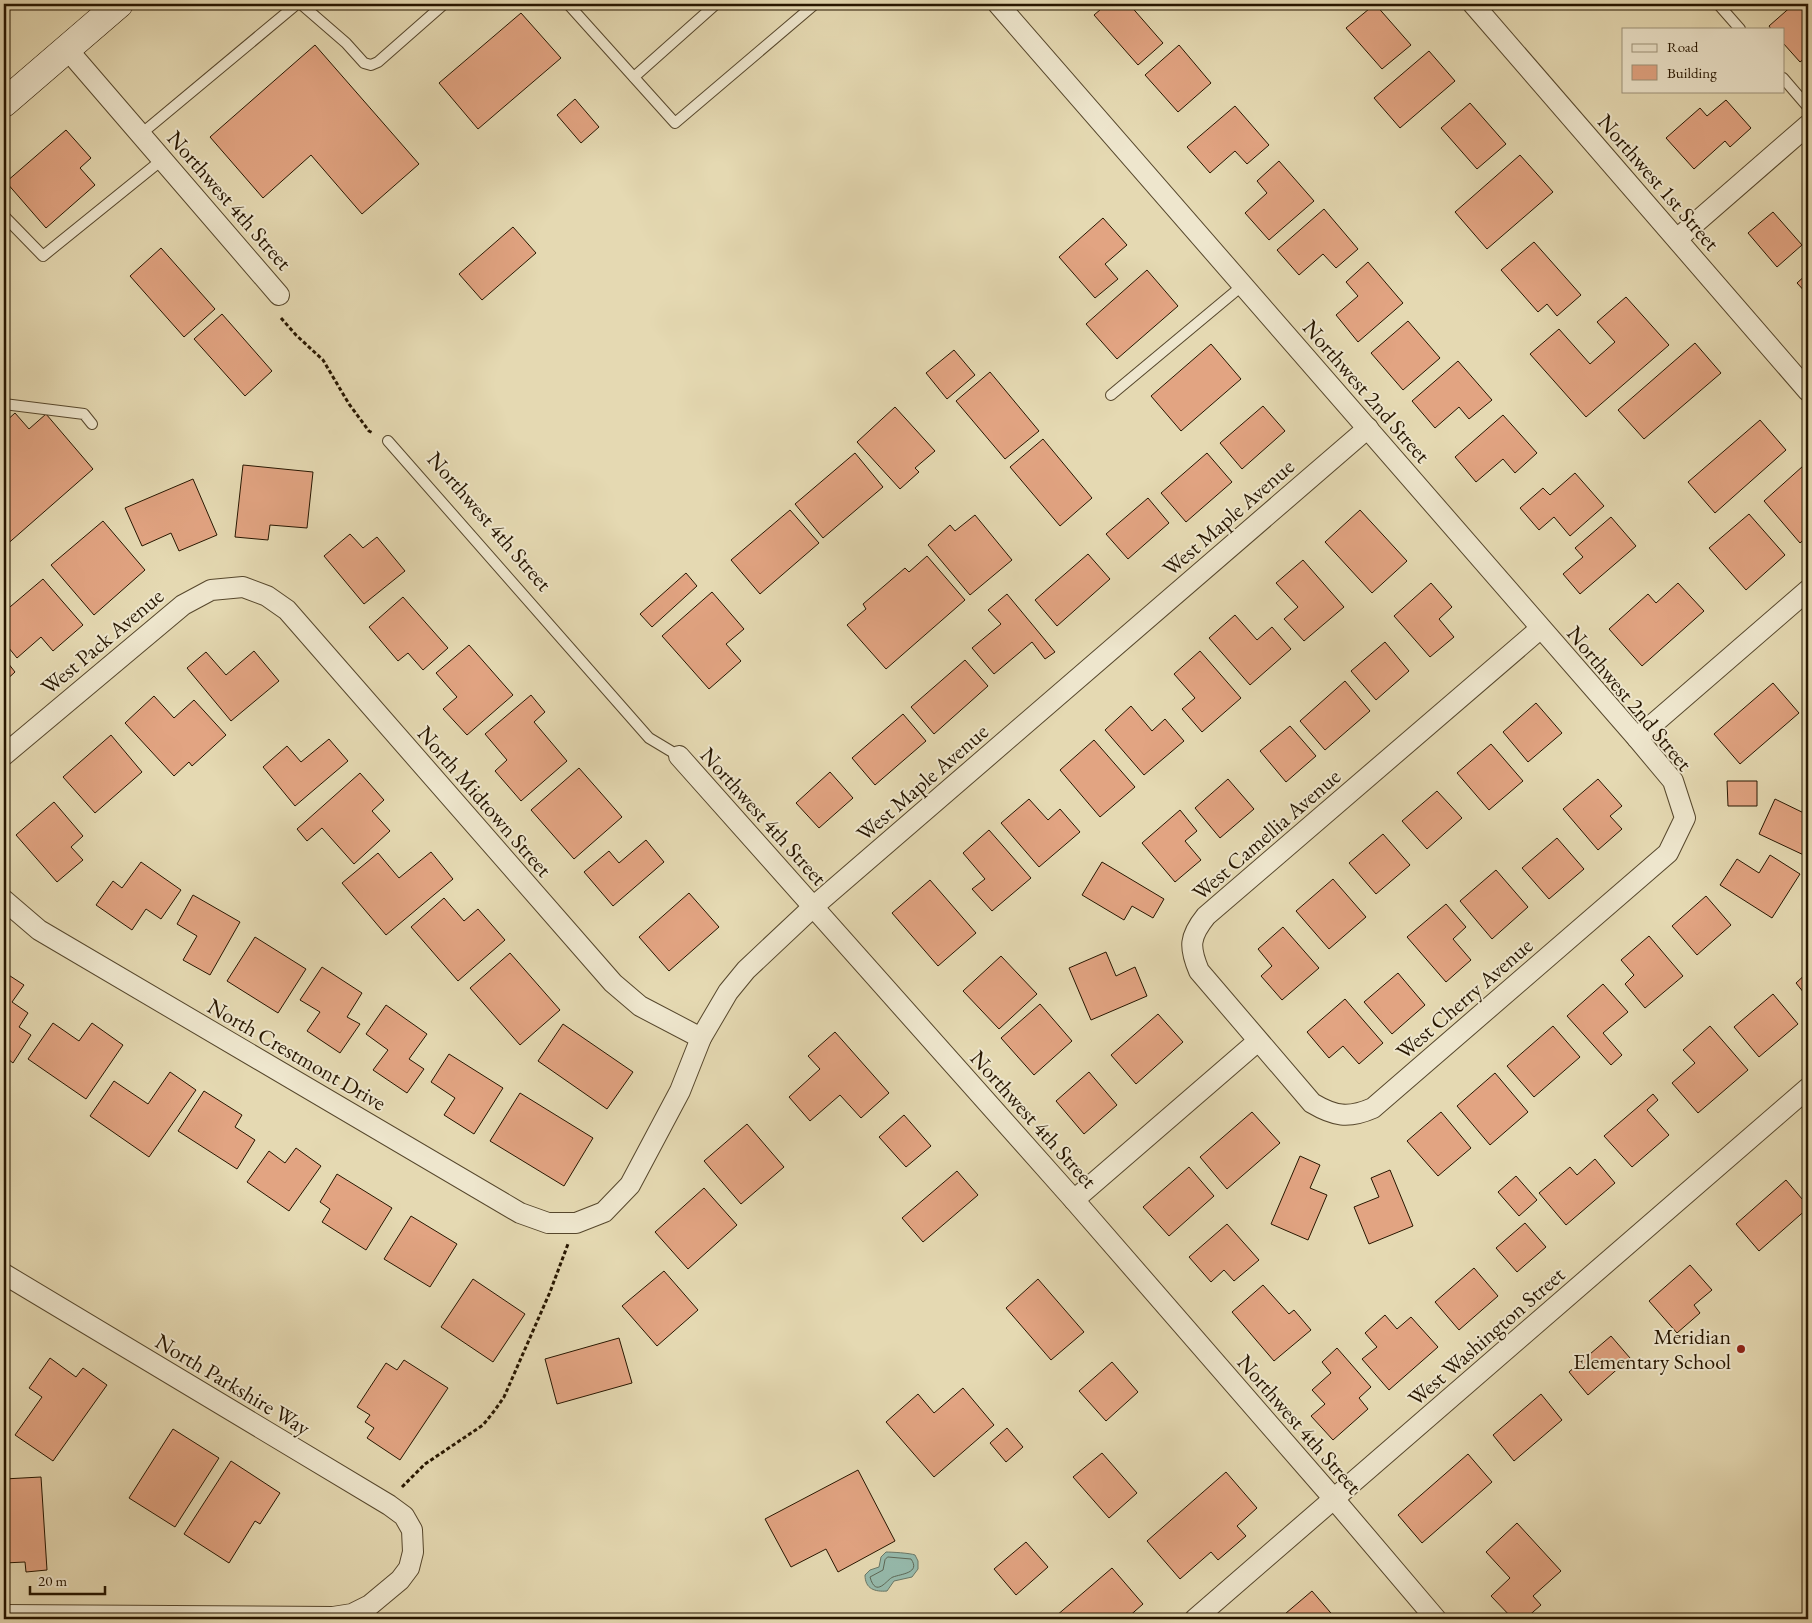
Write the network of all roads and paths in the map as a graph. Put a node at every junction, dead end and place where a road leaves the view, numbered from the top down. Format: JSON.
{"nodes":[{"id":1,"x":119,"y":4,"type":"edge"},
{"id":2,"x":297,"y":4,"type":"edge"},
{"id":3,"x":301,"y":4,"type":"edge"},
{"id":4,"x":444,"y":4,"type":"edge"},
{"id":5,"x":568,"y":4,"type":"edge"},
{"id":6,"x":716,"y":4,"type":"edge"},
{"id":7,"x":815,"y":4,"type":"edge"},
{"id":8,"x":998,"y":4,"type":"edge"},
{"id":9,"x":1473,"y":4,"type":"edge"},
{"id":10,"x":1718,"y":4,"type":"edge"},
{"id":11,"x":1739,"y":28,"type":"edge"},
{"id":12,"x":66,"y":49,"type":"junction"},
{"id":13,"x":634,"y":78,"type":"junction"},
{"id":14,"x":1784,"y":79,"type":"edge"},
{"id":15,"x":4,"y":103,"type":"edge"},
{"id":16,"x":1808,"y":107,"type":"edge"},
{"id":17,"x":1808,"y":125,"type":"edge"},
{"id":18,"x":141,"y":134,"type":"junction"},
{"id":19,"x":163,"y":158,"type":"junction"},
{"id":20,"x":4,"y":216,"type":"edge"},
{"id":21,"x":1677,"y":239,"type":"junction"},
{"id":22,"x":1243,"y":285,"type":"junction"},
{"id":23,"x":279,"y":295,"type":"joint"},
{"id":24,"x":1808,"y":391,"type":"edge"},
{"id":25,"x":1111,"y":395,"type":"dead end"},
{"id":26,"x":4,"y":404,"type":"edge"},
{"id":27,"x":92,"y":424,"type":"dead end"},
{"id":28,"x":1368,"y":428,"type":"junction"},
{"id":29,"x":388,"y":441,"type":"joint"},
{"id":30,"x":243,"y":588,"type":"joint"},
{"id":31,"x":1808,"y":590,"type":"edge"},
{"id":32,"x":1541,"y":628,"type":"junction"},
{"id":33,"x":1637,"y":738,"type":"junction"},
{"id":34,"x":4,"y":755,"type":"edge"},
{"id":35,"x":679,"y":756,"type":"joint"},
{"id":36,"x":1685,"y":818,"type":"joint"},
{"id":37,"x":4,"y":900,"type":"edge"},
{"id":38,"x":813,"y":908,"type":"junction"},
{"id":39,"x":701,"y":1038,"type":"junction"},
{"id":40,"x":1258,"y":1041,"type":"junction"},
{"id":41,"x":1808,"y":1088,"type":"edge"},
{"id":42,"x":1074,"y":1200,"type":"junction"},
{"id":43,"x":576,"y":1223,"type":"junction"},
{"id":44,"x":4,"y":1274,"type":"edge"},
{"id":45,"x":401,"y":1488,"type":"dead end"},
{"id":46,"x":1334,"y":1499,"type":"junction"},
{"id":47,"x":4,"y":1615,"type":"edge"},
{"id":48,"x":1196,"y":1619,"type":"edge"},
{"id":49,"x":1436,"y":1619,"type":"edge"}],
"edges":[{"from":1,"to":12,"type":"main road"},
{"from":2,"to":18,"type":"lane"},
{"from":3,"to":4,"type":"lane"},
{"from":5,"to":13,"type":"lane"},
{"from":6,"to":13,"type":"lane"},
{"from":7,"to":13,"type":"lane"},
{"from":8,"to":22,"type":"street","name":"Northwest 2nd Street"},
{"from":9,"to":21,"type":"street","name":"Northwest 1st Street"},
{"from":10,"to":11,"type":"lane"},
{"from":12,"to":15,"type":"main road"},
{"from":12,"to":18,"type":"street","name":"Northwest 4th Street"},
{"from":14,"to":16,"type":"lane"},
{"from":17,"to":21,"type":"street"},
{"from":18,"to":19,"type":"street","name":"Northwest 4th Street"},
{"from":19,"to":20,"type":"lane"},
{"from":19,"to":23,"type":"street","name":"Northwest 4th Street"},
{"from":21,"to":24,"type":"street","name":"Northwest 1st Street"},
{"from":22,"to":25,"type":"lane"},
{"from":22,"to":28,"type":"street","name":"Northwest 2nd Street"},
{"from":23,"to":29,"type":"path","name":"Northwest 4th Street"},
{"from":26,"to":27,"type":"lane"},
{"from":28,"to":32,"type":"street","name":"Northwest 2nd Street"},
{"from":28,"to":38,"type":"street","name":"West Maple Avenue"},
{"from":29,"to":35,"type":"lane","name":"Northwest 4th Street"},
{"from":30,"to":34,"type":"street","name":"West Pack Avenue"},
{"from":30,"to":39,"type":"street","name":"North Midtown Street"},
{"from":31,"to":33,"type":"street"},
{"from":32,"to":33,"type":"street","name":"Northwest 2nd Street"},
{"from":32,"to":40,"type":"street","name":"West Camellia Avenue"},
{"from":33,"to":36,"type":"street","name":"Northwest 2nd Street"},
{"from":35,"to":38,"type":"street","name":"Northwest 4th Street"},
{"from":36,"to":40,"type":"street","name":"West Cherry Avenue"},
{"from":37,"to":43,"type":"street","name":"North Crestmont Drive"},
{"from":38,"to":39,"type":"street","name":"West Maple Avenue"},
{"from":38,"to":42,"type":"street","name":"Northwest 4th Street"},
{"from":39,"to":43,"type":"street","name":"West Maple Avenue"},
{"from":40,"to":42,"type":"street"},
{"from":41,"to":46,"type":"street","name":"West Washington Street"},
{"from":42,"to":46,"type":"street","name":"Northwest 4th Street"},
{"from":43,"to":45,"type":"path"},
{"from":44,"to":47,"type":"street","name":"North Parkshire Way"},
{"from":46,"to":48,"type":"street","name":"West Washington Street"},
{"from":46,"to":49,"type":"street","name":"Northwest 4th Street"}]}
